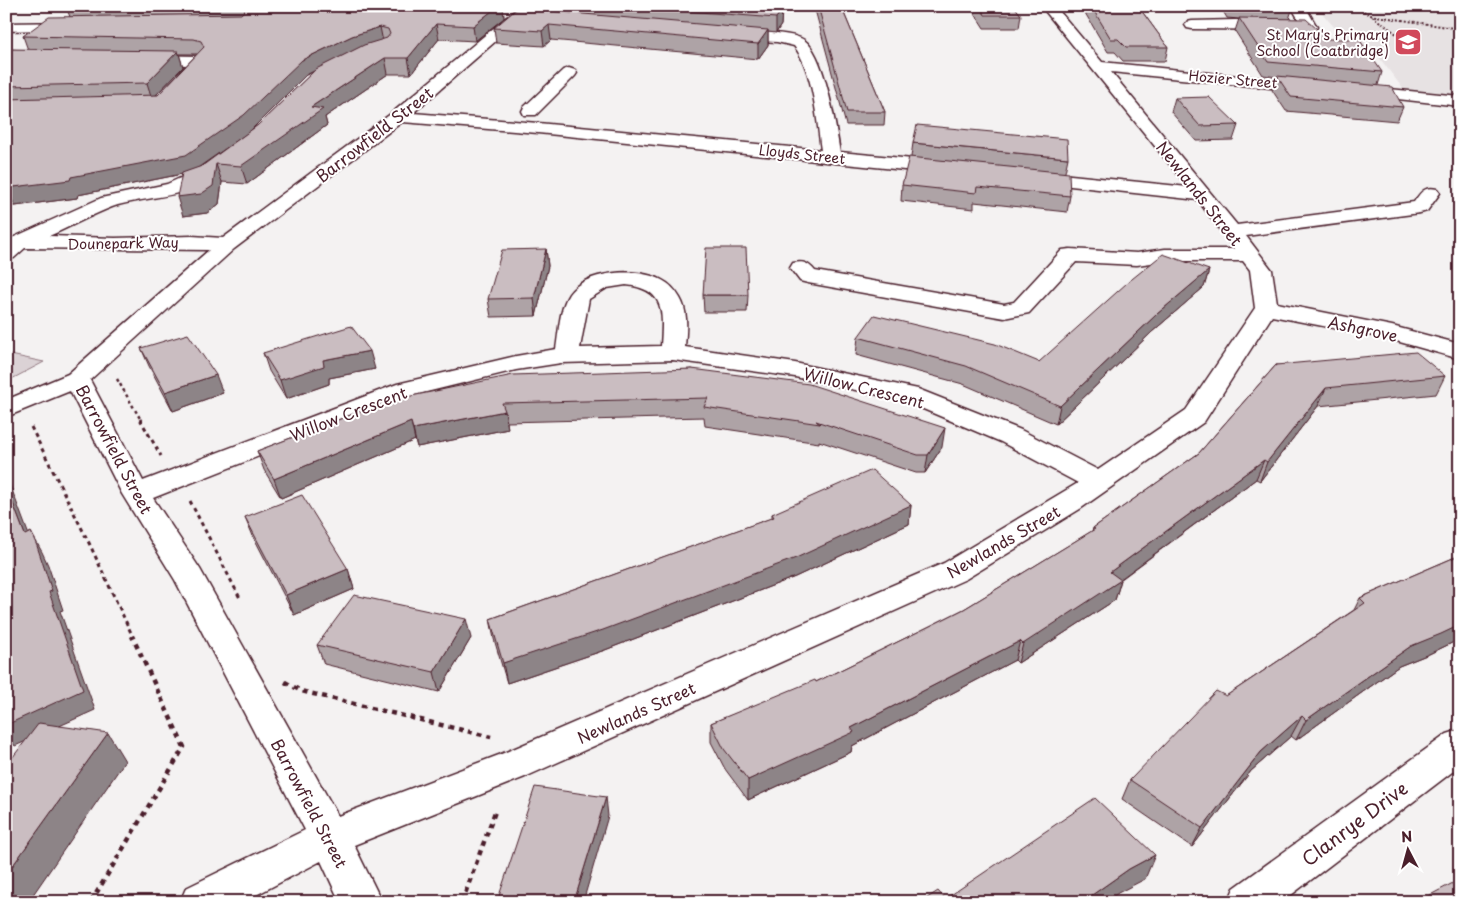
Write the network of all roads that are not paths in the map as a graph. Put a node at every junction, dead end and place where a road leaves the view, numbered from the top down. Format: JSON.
{"nodes":[{"id":1,"x":1048,"y":6,"type":"edge"},
{"id":2,"x":1298,"y":6,"type":"edge"},
{"id":3,"x":516,"y":10,"type":"edge"},
{"id":4,"x":1192,"y":25,"type":"dead end"},
{"id":5,"x":84,"y":26,"type":"edge"},
{"id":6,"x":6,"y":28,"type":"edge"},
{"id":7,"x":715,"y":34,"type":"edge"},
{"id":8,"x":132,"y":60,"type":"edge"},
{"id":9,"x":1096,"y":66,"type":"junction"},
{"id":10,"x":569,"y":73,"type":"dead end"},
{"id":11,"x":1322,"y":88,"type":"edge"},
{"id":12,"x":1342,"y":90,"type":"edge"},
{"id":13,"x":170,"y":94,"type":"edge"},
{"id":14,"x":1460,"y":101,"type":"edge"},
{"id":15,"x":511,"y":110,"type":"dead end"},
{"id":16,"x":398,"y":117,"type":"junction"},
{"id":17,"x":831,"y":156,"type":"junction"},
{"id":18,"x":224,"y":160,"type":"edge"},
{"id":19,"x":966,"y":170,"type":"edge"},
{"id":20,"x":1014,"y":175,"type":"edge"},
{"id":21,"x":1430,"y":193,"type":"dead end"},
{"id":22,"x":1204,"y":195,"type":"junction"},
{"id":23,"x":1232,"y":232,"type":"junction"},
{"id":24,"x":11,"y":243,"type":"edge"},
{"id":25,"x":227,"y":245,"type":"junction"},
{"id":26,"x":1249,"y":255,"type":"junction"},
{"id":27,"x":801,"y":268,"type":"dead end"},
{"id":28,"x":1266,"y":308,"type":"junction"},
{"id":29,"x":1460,"y":352,"type":"edge"},
{"id":30,"x":672,"y":353,"type":"junction"},
{"id":31,"x":566,"y":356,"type":"junction"},
{"id":32,"x":77,"y":379,"type":"junction"},
{"id":33,"x":12,"y":407,"type":"edge"},
{"id":34,"x":1099,"y":482,"type":"junction"},
{"id":35,"x":136,"y":494,"type":"junction"},
{"id":36,"x":1460,"y":745,"type":"edge"},
{"id":37,"x":330,"y":837,"type":"junction"},
{"id":38,"x":201,"y":902,"type":"edge"},
{"id":39,"x":361,"y":902,"type":"edge"},
{"id":40,"x":1249,"y":902,"type":"edge"}],
"edges":[{"from":1,"to":9,"type":"street","name":"Newlands Street"},
{"from":2,"to":4,"type":"street"},
{"from":3,"to":16,"type":"street","name":"Barrowfield Street"},
{"from":5,"to":6,"type":"street"},
{"from":7,"to":17,"type":"street"},
{"from":8,"to":13,"type":"street"},
{"from":9,"to":11,"type":"street","name":"Hozier Street"},
{"from":9,"to":22,"type":"street","name":"Newlands Street"},
{"from":10,"to":15,"type":"street"},
{"from":12,"to":14,"type":"street"},
{"from":16,"to":17,"type":"street","name":"Lloyds Street"},
{"from":16,"to":25,"type":"street","name":"Barrowfield Street"},
{"from":17,"to":19,"type":"street","name":"Lloyds Street"},
{"from":18,"to":24,"type":"street"},
{"from":20,"to":22,"type":"street"},
{"from":21,"to":23,"type":"street"},
{"from":22,"to":23,"type":"street","name":"Newlands Street"},
{"from":23,"to":26,"type":"street","name":"Newlands Street"},
{"from":24,"to":25,"type":"street","name":"Dounepark Way"},
{"from":25,"to":32,"type":"street","name":"Barrowfield Street"},
{"from":26,"to":27,"type":"street"},
{"from":26,"to":28,"type":"street","name":"Newlands Street"},
{"from":28,"to":29,"type":"street","name":"Ashgrove"},
{"from":28,"to":34,"type":"street","name":"Newlands Street"},
{"from":30,"to":31,"type":"street","name":"Willow Crescent"},
{"from":30,"to":31,"type":"street"},
{"from":30,"to":34,"type":"street","name":"Willow Crescent"},
{"from":31,"to":35,"type":"street","name":"Willow Crescent"},
{"from":32,"to":33,"type":"street"},
{"from":32,"to":35,"type":"street","name":"Barrowfield Street"},
{"from":34,"to":37,"type":"street","name":"Newlands Street"},
{"from":35,"to":37,"type":"street","name":"Barrowfield Street"},
{"from":36,"to":40,"type":"street","name":"Clanrye Drive"},
{"from":37,"to":38,"type":"street","name":"Newlands Street"},
{"from":37,"to":39,"type":"street","name":"Barrowfield Street"}]}
